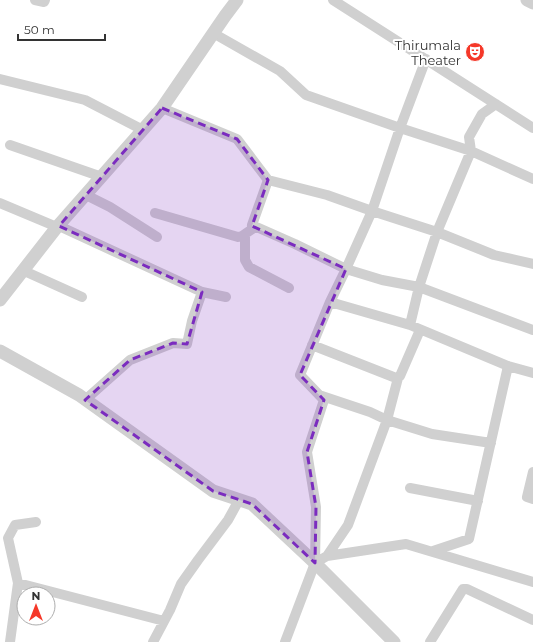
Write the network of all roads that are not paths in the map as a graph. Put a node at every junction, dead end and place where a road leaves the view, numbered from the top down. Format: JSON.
{"nodes":[{"id":1,"x":35,"y":0,"type":"edge"},
{"id":2,"x":45,"y":0,"type":"edge"},
{"id":3,"x":238,"y":0,"type":"edge"},
{"id":4,"x":333,"y":0,"type":"edge"},
{"id":5,"x":527,"y":0,"type":"edge"},
{"id":6,"x":533,"y":3,"type":"edge"},
{"id":7,"x":213,"y":34,"type":"junction"},
{"id":8,"x":426,"y":59,"type":"junction"},
{"id":9,"x":0,"y":79,"type":"edge"},
{"id":10,"x":496,"y":104,"type":"junction"},
{"id":11,"x":162,"y":108,"type":"junction"},
{"id":12,"x":400,"y":128,"type":"junction"},
{"id":13,"x":533,"y":128,"type":"edge"},
{"id":14,"x":143,"y":130,"type":"junction"},
{"id":15,"x":10,"y":145,"type":"dead end"},
{"id":16,"x":472,"y":151,"type":"junction"},
{"id":17,"x":102,"y":177,"type":"junction"},
{"id":18,"x":533,"y":179,"type":"edge"},
{"id":19,"x":268,"y":180,"type":"junction"},
{"id":20,"x":86,"y":195,"type":"junction"},
{"id":21,"x":0,"y":203,"type":"edge"},
{"id":22,"x":372,"y":211,"type":"junction"},
{"id":23,"x":155,"y":213,"type":"dead end"},
{"id":24,"x":58,"y":226,"type":"junction"},
{"id":25,"x":255,"y":227,"type":"junction"},
{"id":26,"x":438,"y":232,"type":"junction"},
{"id":27,"x":245,"y":234,"type":"junction"},
{"id":28,"x":157,"y":236,"type":"dead end"},
{"id":29,"x":533,"y":264,"type":"edge"},
{"id":30,"x":346,"y":269,"type":"junction"},
{"id":31,"x":22,"y":270,"type":"junction"},
{"id":32,"x":419,"y":287,"type":"junction"},
{"id":33,"x":289,"y":288,"type":"dead end"},
{"id":34,"x":202,"y":292,"type":"junction"},
{"id":35,"x":82,"y":297,"type":"dead end"},
{"id":36,"x":226,"y":297,"type":"dead end"},
{"id":37,"x":0,"y":300,"type":"edge"},
{"id":38,"x":330,"y":302,"type":"junction"},
{"id":39,"x":410,"y":325,"type":"junction"},
{"id":40,"x":420,"y":330,"type":"junction"},
{"id":41,"x":533,"y":330,"type":"edge"},
{"id":42,"x":312,"y":345,"type":"junction"},
{"id":43,"x":0,"y":351,"type":"edge"},
{"id":44,"x":508,"y":366,"type":"junction"},
{"id":45,"x":533,"y":373,"type":"edge"},
{"id":46,"x":398,"y":378,"type":"junction"},
{"id":47,"x":319,"y":395,"type":"junction"},
{"id":48,"x":85,"y":400,"type":"junction"},
{"id":49,"x":387,"y":420,"type":"junction"},
{"id":50,"x":491,"y":443,"type":"junction"},
{"id":51,"x":533,"y":472,"type":"edge"},
{"id":52,"x":410,"y":488,"type":"dead end"},
{"id":53,"x":533,"y":499,"type":"edge"},
{"id":54,"x":239,"y":500,"type":"junction"},
{"id":55,"x":478,"y":501,"type":"junction"},
{"id":56,"x":36,"y":522,"type":"dead end"},
{"id":57,"x":433,"y":551,"type":"junction"},
{"id":58,"x":327,"y":556,"type":"junction"},
{"id":59,"x":315,"y":563,"type":"junction"},
{"id":60,"x":533,"y":582,"type":"edge"},
{"id":61,"x":18,"y":583,"type":"junction"},
{"id":62,"x":533,"y":620,"type":"edge"},
{"id":63,"x":164,"y":621,"type":"junction"},
{"id":64,"x":10,"y":642,"type":"edge"},
{"id":65,"x":153,"y":642,"type":"edge"},
{"id":66,"x":284,"y":642,"type":"edge"},
{"id":67,"x":394,"y":642,"type":"edge"},
{"id":68,"x":430,"y":642,"type":"edge"}],
"edges":[{"from":1,"to":2,"type":"street"},
{"from":3,"to":7,"type":"street"},
{"from":4,"to":8,"type":"street"},
{"from":5,"to":6,"type":"street"},
{"from":7,"to":11,"type":"street"},
{"from":7,"to":12,"type":"street"},
{"from":8,"to":10,"type":"street"},
{"from":8,"to":12,"type":"street"},
{"from":9,"to":14,"type":"street"},
{"from":10,"to":13,"type":"street"},
{"from":10,"to":16,"type":"street"},
{"from":11,"to":14,"type":"street"},
{"from":11,"to":19,"type":"street"},
{"from":12,"to":16,"type":"street"},
{"from":12,"to":22,"type":"street"},
{"from":14,"to":17,"type":"street"},
{"from":15,"to":17,"type":"street"},
{"from":16,"to":18,"type":"street"},
{"from":16,"to":26,"type":"street"},
{"from":17,"to":20,"type":"street"},
{"from":19,"to":22,"type":"street"},
{"from":19,"to":25,"type":"street"},
{"from":20,"to":24,"type":"street"},
{"from":20,"to":28,"type":"street"},
{"from":21,"to":24,"type":"street"},
{"from":22,"to":26,"type":"street"},
{"from":22,"to":30,"type":"street"},
{"from":23,"to":27,"type":"street"},
{"from":24,"to":31,"type":"street"},
{"from":24,"to":34,"type":"street"},
{"from":25,"to":27,"type":"street"},
{"from":25,"to":30,"type":"street"},
{"from":26,"to":29,"type":"street"},
{"from":26,"to":32,"type":"street"},
{"from":27,"to":33,"type":"street"},
{"from":30,"to":32,"type":"street"},
{"from":30,"to":38,"type":"street"},
{"from":31,"to":35,"type":"street"},
{"from":31,"to":37,"type":"street"},
{"from":32,"to":39,"type":"street"},
{"from":32,"to":41,"type":"street"},
{"from":34,"to":36,"type":"street"},
{"from":34,"to":48,"type":"street"},
{"from":38,"to":39,"type":"street"},
{"from":38,"to":42,"type":"street"},
{"from":39,"to":40,"type":"street"},
{"from":40,"to":44,"type":"street"},
{"from":40,"to":46,"type":"street"},
{"from":42,"to":46,"type":"street"},
{"from":42,"to":47,"type":"street"},
{"from":43,"to":48,"type":"street"},
{"from":44,"to":45,"type":"street"},
{"from":44,"to":50,"type":"street"},
{"from":46,"to":49,"type":"street"},
{"from":47,"to":49,"type":"street"},
{"from":47,"to":59,"type":"street"},
{"from":48,"to":54,"type":"street"},
{"from":49,"to":50,"type":"street"},
{"from":49,"to":58,"type":"street"},
{"from":50,"to":55,"type":"street"},
{"from":51,"to":53,"type":"street"},
{"from":52,"to":55,"type":"street"},
{"from":54,"to":59,"type":"street"},
{"from":54,"to":63,"type":"street"},
{"from":55,"to":57,"type":"street"},
{"from":56,"to":61,"type":"street"},
{"from":57,"to":58,"type":"street"},
{"from":57,"to":60,"type":"street"},
{"from":58,"to":59,"type":"street"},
{"from":59,"to":66,"type":"street"},
{"from":59,"to":67,"type":"street"},
{"from":61,"to":63,"type":"street"},
{"from":61,"to":64,"type":"street"},
{"from":62,"to":68,"type":"street"},
{"from":63,"to":65,"type":"street"}]}
